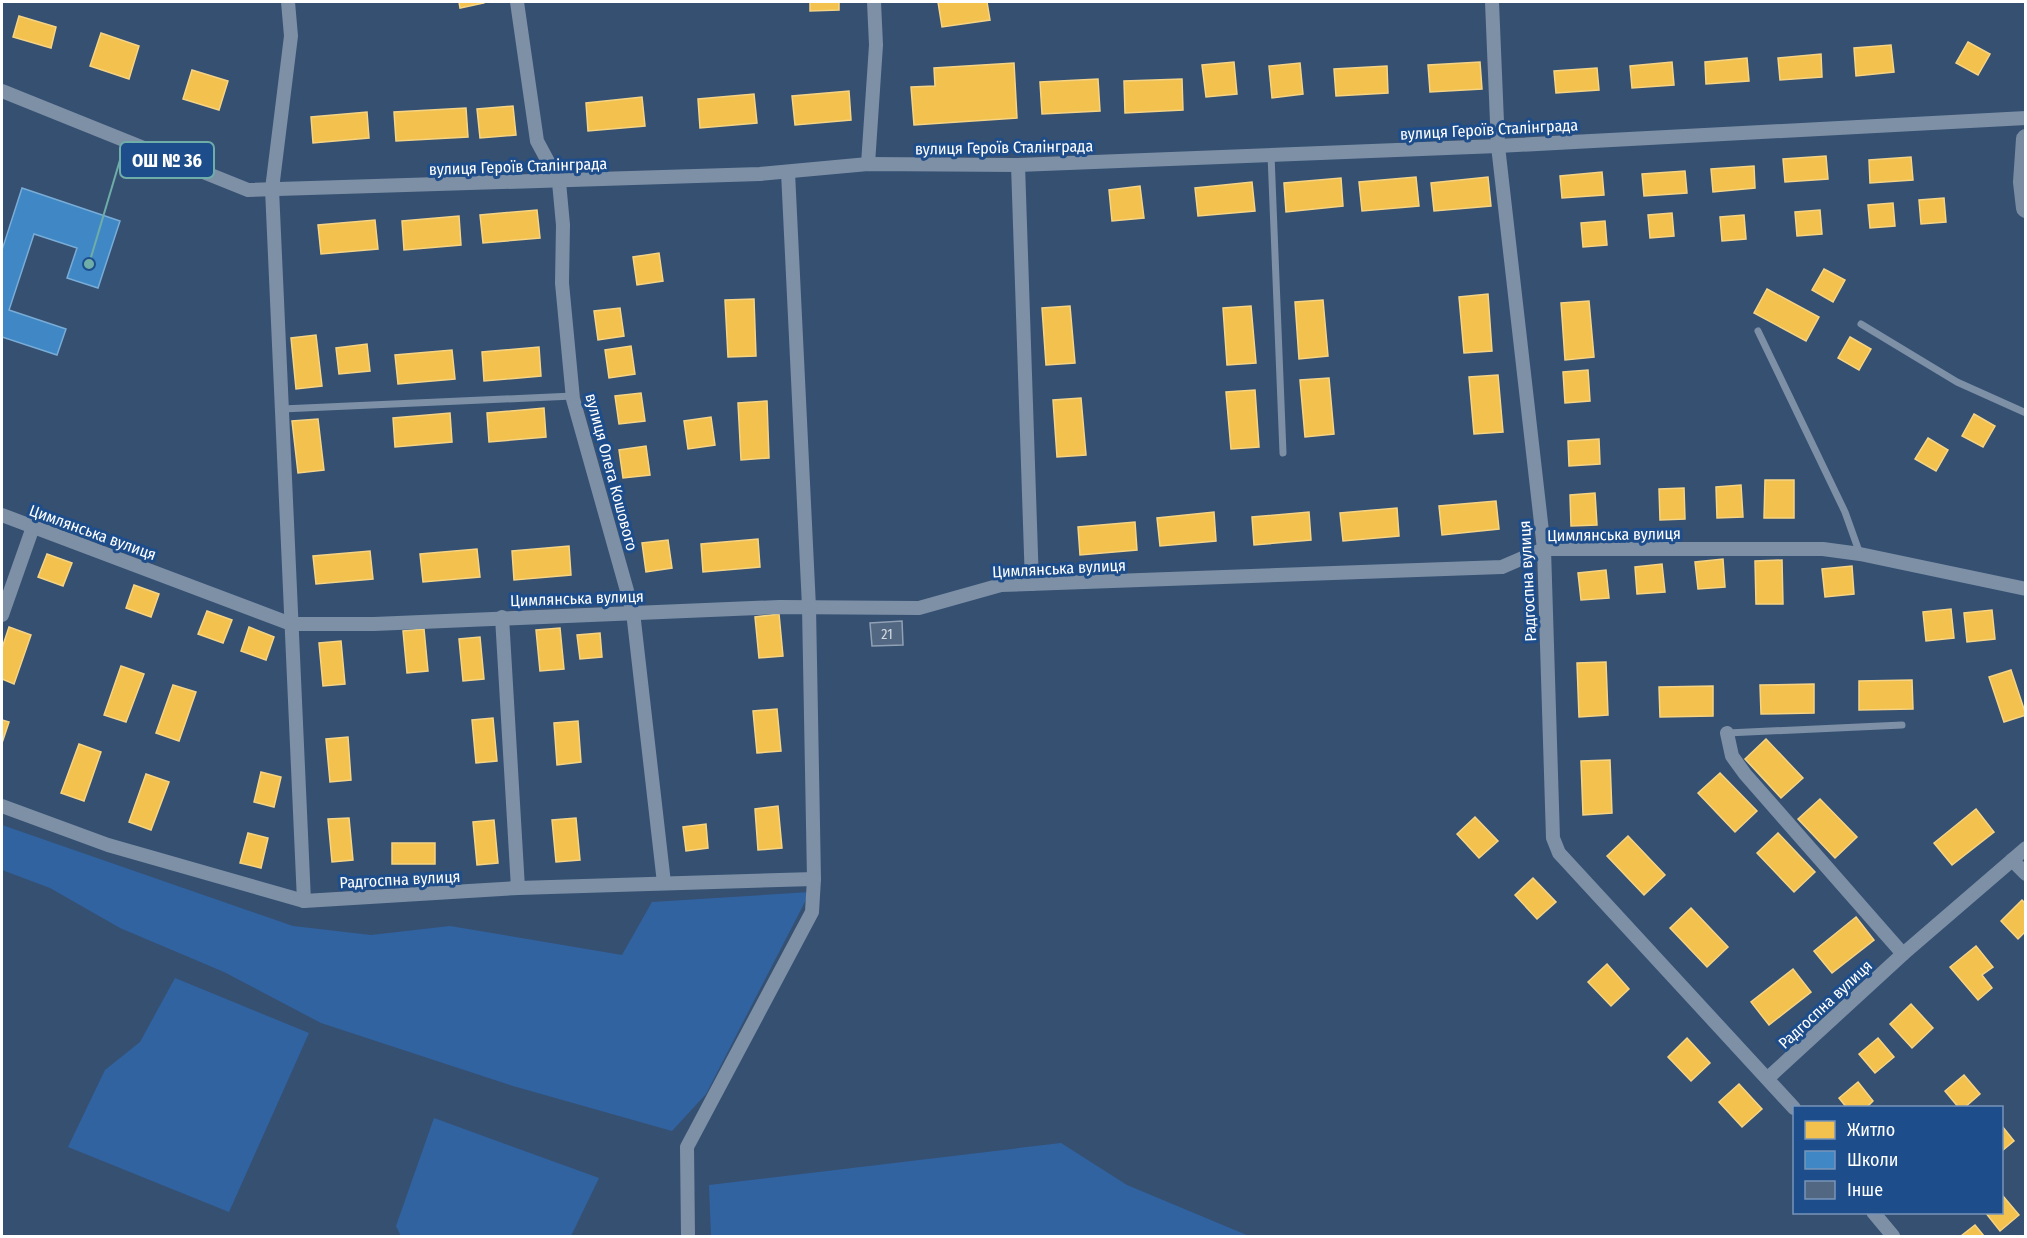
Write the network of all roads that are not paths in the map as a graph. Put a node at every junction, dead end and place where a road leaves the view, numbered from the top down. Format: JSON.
{"nodes":[{"id":1,"x":288,"y":2,"type":"edge"},
{"id":2,"x":517,"y":2,"type":"edge"},
{"id":3,"x":874,"y":2,"type":"edge"},
{"id":4,"x":1492,"y":2,"type":"edge"},
{"id":5,"x":2,"y":91,"type":"edge"},
{"id":6,"x":2025,"y":118,"type":"edge"},
{"id":7,"x":2025,"y":139,"type":"edge"},
{"id":8,"x":1498,"y":146,"type":"junction"},
{"id":9,"x":1271,"y":155,"type":"junction"},
{"id":10,"x":868,"y":164,"type":"junction"},
{"id":11,"x":1018,"y":165,"type":"junction"},
{"id":12,"x":788,"y":172,"type":"junction"},
{"id":13,"x":559,"y":182,"type":"junction"},
{"id":14,"x":272,"y":189,"type":"junction"},
{"id":15,"x":2025,"y":208,"type":"edge"},
{"id":16,"x":1861,"y":324,"type":"dead end"},
{"id":17,"x":1758,"y":331,"type":"dead end"},
{"id":18,"x":573,"y":396,"type":"junction"},
{"id":19,"x":282,"y":409,"type":"junction"},
{"id":20,"x":2025,"y":413,"type":"edge"},
{"id":21,"x":1283,"y":453,"type":"dead end"},
{"id":22,"x":2,"y":515,"type":"edge"},
{"id":23,"x":33,"y":527,"type":"junction"},
{"id":24,"x":1544,"y":549,"type":"junction"},
{"id":25,"x":1860,"y":554,"type":"junction"},
{"id":26,"x":1032,"y":584,"type":"junction"},
{"id":27,"x":2025,"y":589,"type":"edge"},
{"id":28,"x":809,"y":607,"type":"junction"},
{"id":29,"x":633,"y":612,"type":"junction"},
{"id":30,"x":2,"y":615,"type":"edge"},
{"id":31,"x":502,"y":617,"type":"junction"},
{"id":32,"x":291,"y":624,"type":"junction"},
{"id":33,"x":1902,"y":725,"type":"dead end"},
{"id":34,"x":1727,"y":733,"type":"joint"},
{"id":35,"x":2,"y":806,"type":"edge"},
{"id":36,"x":2025,"y":848,"type":"edge"},
{"id":37,"x":2012,"y":860,"type":"junction"},
{"id":38,"x":2025,"y":874,"type":"edge"},
{"id":39,"x":814,"y":879,"type":"junction"},
{"id":40,"x":664,"y":883,"type":"junction"},
{"id":41,"x":518,"y":888,"type":"junction"},
{"id":42,"x":304,"y":901,"type":"junction"},
{"id":43,"x":1903,"y":954,"type":"junction"},
{"id":44,"x":1768,"y":1078,"type":"junction"},
{"id":45,"x":1793,"y":1107,"type":"edge"},
{"id":46,"x":1875,"y":1214,"type":"edge"},
{"id":47,"x":688,"y":1236,"type":"edge"},
{"id":48,"x":1893,"y":1236,"type":"edge"}],
"edges":[{"from":1,"to":14,"type":"street"},
{"from":2,"to":13,"type":"street","name":"вулиця Олега Кошового"},
{"from":3,"to":10,"type":"street"},
{"from":4,"to":8,"type":"street","name":"Радгоспна вулиця"},
{"from":5,"to":14,"type":"street","name":"вулиця Героїв Сталінграда"},
{"from":6,"to":8,"type":"street","name":"вулиця Героїв Сталінграда"},
{"from":7,"to":15,"type":"street"},
{"from":8,"to":9,"type":"street","name":"вулиця Героїв Сталінграда"},
{"from":8,"to":24,"type":"street","name":"Радгоспна вулиця"},
{"from":9,"to":11,"type":"street","name":"вулиця Героїв Сталінграда"},
{"from":9,"to":21,"type":"lane"},
{"from":10,"to":11,"type":"street","name":"вулиця Героїв Сталінграда"},
{"from":10,"to":12,"type":"street","name":"вулиця Героїв Сталінграда"},
{"from":11,"to":26,"type":"street"},
{"from":12,"to":13,"type":"street","name":"вулиця Героїв Сталінграда"},
{"from":12,"to":28,"type":"street"},
{"from":13,"to":14,"type":"street","name":"вулиця Героїв Сталінграда"},
{"from":13,"to":18,"type":"street","name":"вулиця Олега Кошового"},
{"from":14,"to":19,"type":"street"},
{"from":16,"to":20,"type":"lane"},
{"from":17,"to":25,"type":"lane"},
{"from":18,"to":19,"type":"lane"},
{"from":18,"to":29,"type":"street","name":"вулиця Олега Кошового"},
{"from":19,"to":32,"type":"street"},
{"from":22,"to":23,"type":"street","name":"Цимлянська вулиця"},
{"from":23,"to":30,"type":"street"},
{"from":23,"to":32,"type":"street","name":"Цимлянська вулиця"},
{"from":24,"to":25,"type":"street","name":"Цимлянська вулиця"},
{"from":24,"to":26,"type":"street","name":"Цимлянська вулиця"},
{"from":24,"to":44,"type":"street","name":"Радгоспна вулиця"},
{"from":25,"to":27,"type":"street","name":"Цимлянська вулиця"},
{"from":26,"to":28,"type":"street","name":"Цимлянська вулиця"},
{"from":28,"to":29,"type":"street","name":"Цимлянська вулиця"},
{"from":28,"to":39,"type":"street"},
{"from":29,"to":31,"type":"street","name":"Цимлянська вулиця"},
{"from":29,"to":40,"type":"street","name":"вулиця Олега Кошового"},
{"from":31,"to":32,"type":"street","name":"Цимлянська вулиця"},
{"from":31,"to":41,"type":"street"},
{"from":32,"to":42,"type":"street"},
{"from":33,"to":34,"type":"lane"},
{"from":34,"to":43,"type":"street"},
{"from":35,"to":42,"type":"street","name":"Радгоспна вулиця"},
{"from":36,"to":37,"type":"street","name":"Радгоспна вулиця"},
{"from":37,"to":38,"type":"street"},
{"from":37,"to":43,"type":"street","name":"Радгоспна вулиця"},
{"from":39,"to":40,"type":"street","name":"Радгоспна вулиця"},
{"from":39,"to":47,"type":"street"},
{"from":40,"to":41,"type":"street","name":"Радгоспна вулиця"},
{"from":41,"to":42,"type":"street","name":"Радгоспна вулиця"},
{"from":43,"to":44,"type":"street","name":"Радгоспна вулиця"},
{"from":44,"to":45,"type":"street","name":"Радгоспна вулиця"},
{"from":46,"to":48,"type":"street"}]}
